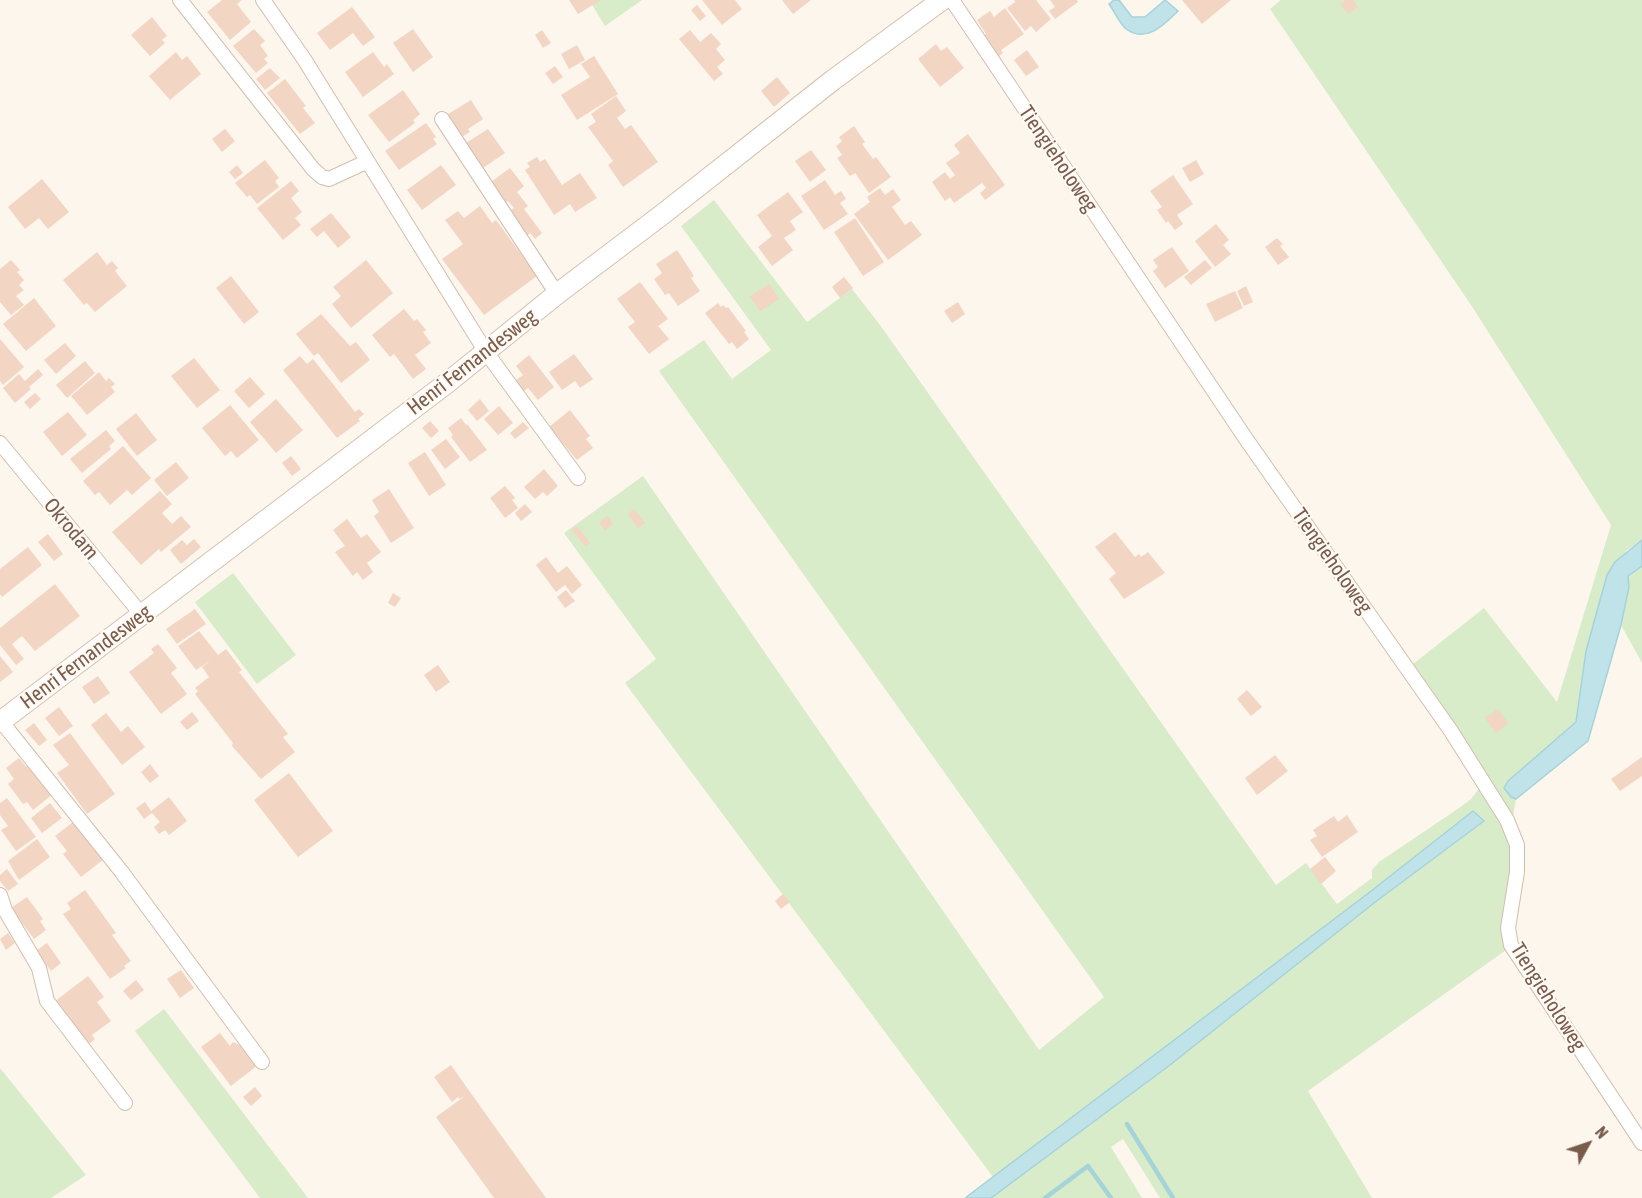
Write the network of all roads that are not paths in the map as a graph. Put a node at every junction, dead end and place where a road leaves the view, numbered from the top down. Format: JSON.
{"nodes":[{"id":1,"x":180,"y":0,"type":"edge"},
{"id":2,"x":263,"y":0,"type":"edge"},
{"id":3,"x":942,"y":0,"type":"edge"},
{"id":4,"x":951,"y":0,"type":"edge"},
{"id":5,"x":442,"y":119,"type":"dead end"},
{"id":6,"x":366,"y":162,"type":"junction"},
{"id":7,"x":557,"y":294,"type":"junction"},
{"id":8,"x":486,"y":352,"type":"junction"},
{"id":9,"x":0,"y":443,"type":"edge"},
{"id":10,"x":578,"y":478,"type":"dead end"},
{"id":11,"x":142,"y":615,"type":"junction"},
{"id":12,"x":1,"y":722,"type":"edge"},
{"id":13,"x":0,"y":895,"type":"edge"},
{"id":14,"x":262,"y":1062,"type":"dead end"},
{"id":15,"x":125,"y":1103,"type":"dead end"},
{"id":16,"x":1642,"y":1143,"type":"edge"}],
"edges":[{"from":1,"to":6,"type":"street"},
{"from":2,"to":6,"type":"street"},
{"from":3,"to":7,"type":"street","name":"Henri Fernandesweg"},
{"from":4,"to":16,"type":"street","name":"Tiengieholoweg"},
{"from":5,"to":7,"type":"street"},
{"from":6,"to":8,"type":"street"},
{"from":7,"to":8,"type":"street","name":"Henri Fernandesweg"},
{"from":8,"to":10,"type":"street"},
{"from":8,"to":11,"type":"street","name":"Henri Fernandesweg"},
{"from":9,"to":11,"type":"street","name":"Okrodam"},
{"from":11,"to":12,"type":"street","name":"Henri Fernandesweg"},
{"from":12,"to":14,"type":"street"},
{"from":13,"to":15,"type":"street"}]}
